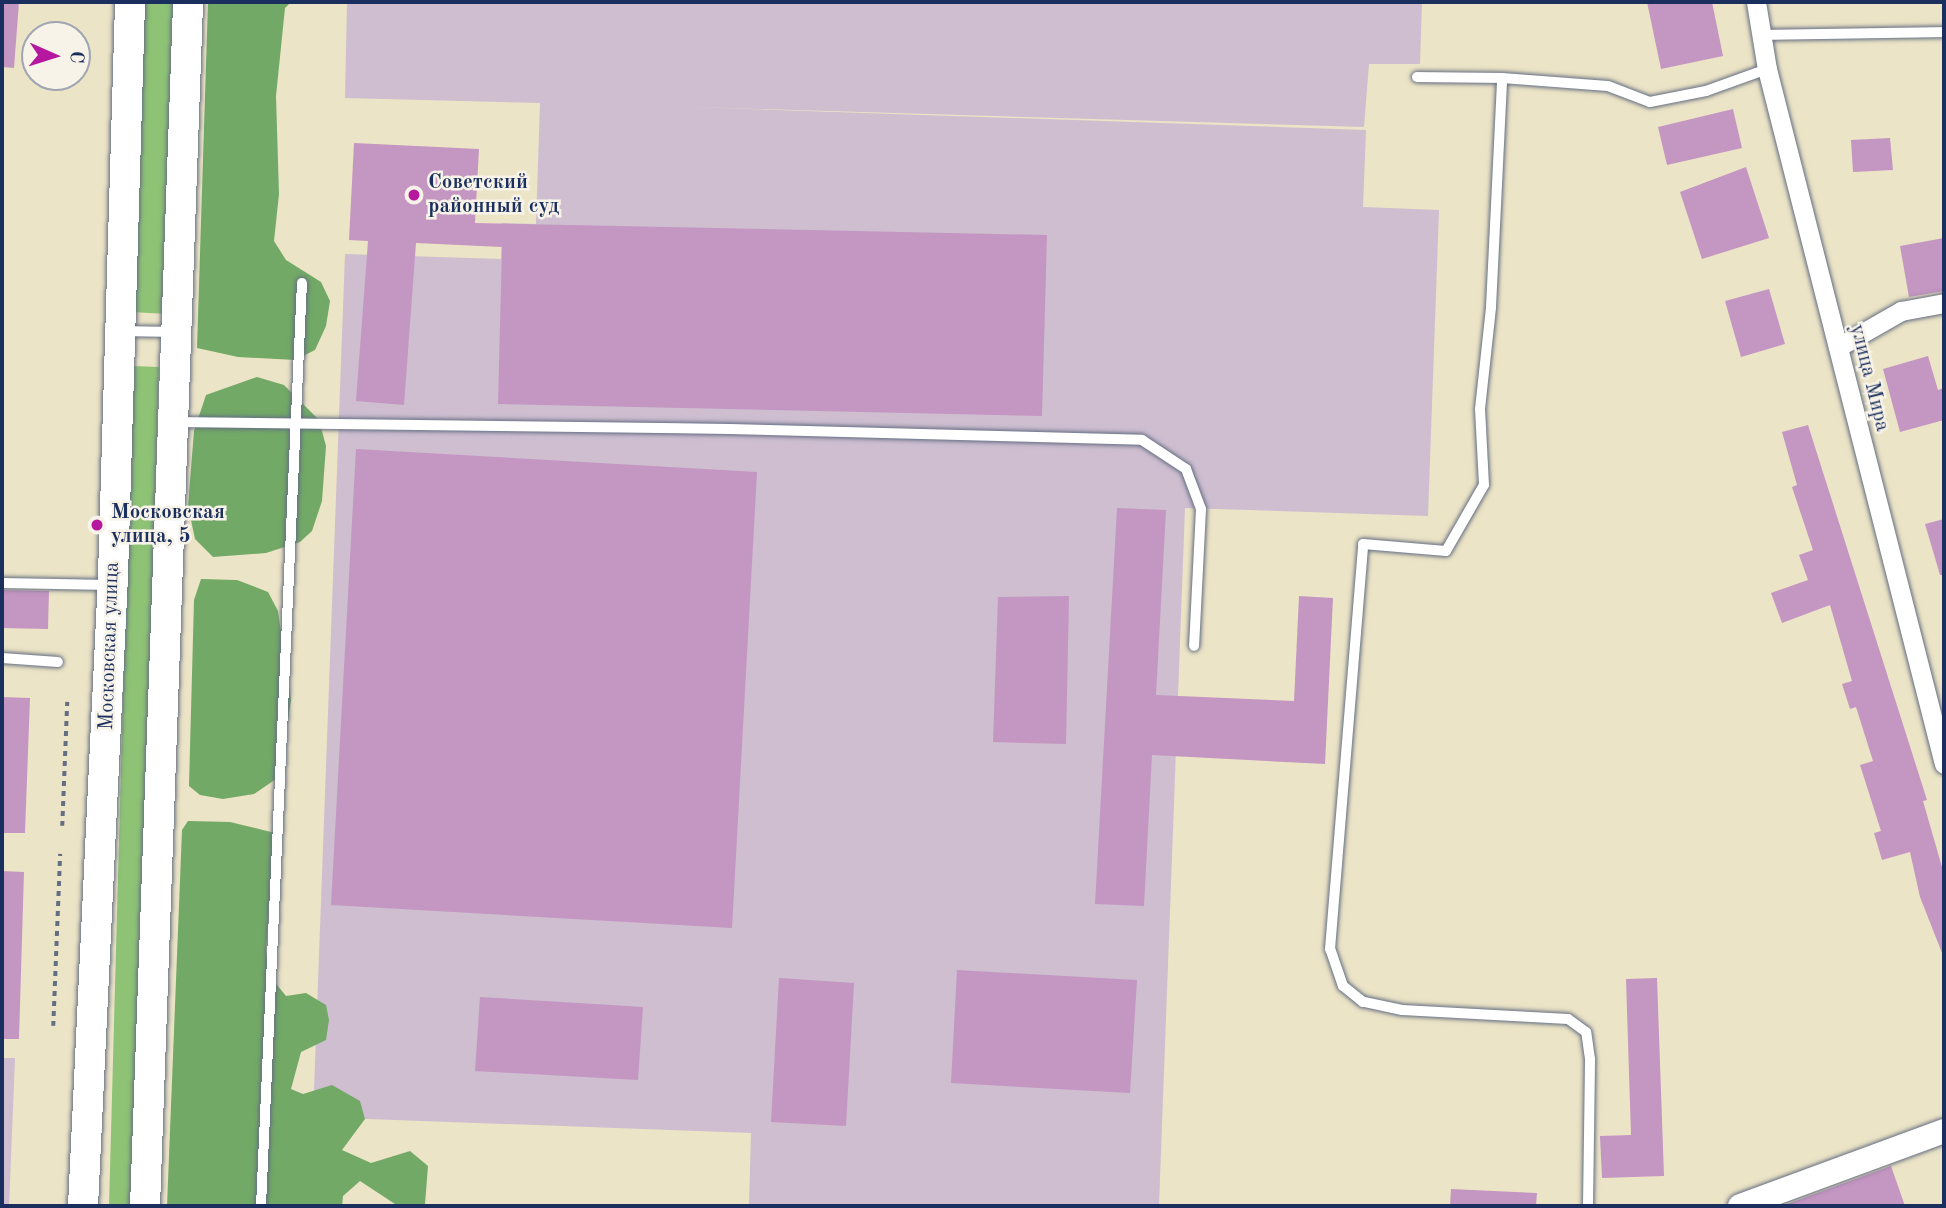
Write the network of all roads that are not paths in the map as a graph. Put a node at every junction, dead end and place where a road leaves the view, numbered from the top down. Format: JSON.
{"nodes":[{"id":1,"x":130,"y":2,"type":"edge"},
{"id":2,"x":188,"y":2,"type":"edge"},
{"id":3,"x":1756,"y":2,"type":"edge"},
{"id":4,"x":1944,"y":32,"type":"edge"},
{"id":5,"x":1762,"y":35,"type":"junction"},
{"id":6,"x":1768,"y":69,"type":"junction"},
{"id":7,"x":1417,"y":77,"type":"dead end"},
{"id":8,"x":1502,"y":78,"type":"junction"},
{"id":9,"x":302,"y":283,"type":"dead end"},
{"id":10,"x":1944,"y":303,"type":"edge"},
{"id":11,"x":120,"y":331,"type":"junction"},
{"id":12,"x":177,"y":332,"type":"junction"},
{"id":13,"x":1838,"y":347,"type":"junction"},
{"id":14,"x":173,"y":422,"type":"junction"},
{"id":15,"x":296,"y":427,"type":"junction"},
{"id":16,"x":2,"y":583,"type":"edge"},
{"id":17,"x":112,"y":585,"type":"junction"},
{"id":18,"x":1194,"y":646,"type":"dead end"},
{"id":19,"x":2,"y":658,"type":"edge"},
{"id":20,"x":58,"y":662,"type":"dead end"},
{"id":21,"x":1944,"y":764,"type":"edge"},
{"id":22,"x":1944,"y":1131,"type":"edge"},
{"id":23,"x":1774,"y":1197,"type":"edge"},
{"id":24,"x":83,"y":1206,"type":"edge"},
{"id":25,"x":145,"y":1206,"type":"edge"},
{"id":26,"x":261,"y":1206,"type":"edge"},
{"id":27,"x":1588,"y":1206,"type":"edge"},
{"id":28,"x":1740,"y":1206,"type":"edge"}],
"edges":[{"from":1,"to":11,"type":"main road","name":"Московская улица"},
{"from":2,"to":12,"type":"main road"},
{"from":3,"to":5,"type":"street","name":"улица Мира"},
{"from":4,"to":5,"type":"lane"},
{"from":5,"to":6,"type":"street","name":"улица Мира"},
{"from":6,"to":8,"type":"lane"},
{"from":6,"to":13,"type":"street","name":"улица Мира"},
{"from":7,"to":8,"type":"lane"},
{"from":8,"to":27,"type":"lane"},
{"from":9,"to":15,"type":"lane"},
{"from":10,"to":13,"type":"street"},
{"from":11,"to":12,"type":"lane"},
{"from":11,"to":17,"type":"main road","name":"Московская улица"},
{"from":12,"to":14,"type":"main road"},
{"from":13,"to":21,"type":"street","name":"улица Мира"},
{"from":14,"to":15,"type":"lane"},
{"from":14,"to":25,"type":"main road"},
{"from":15,"to":18,"type":"lane"},
{"from":15,"to":26,"type":"lane"},
{"from":16,"to":17,"type":"lane"},
{"from":17,"to":24,"type":"main road","name":"Московская улица"},
{"from":19,"to":20,"type":"lane"},
{"from":22,"to":23,"type":"street"},
{"from":23,"to":28,"type":"street"}]}
